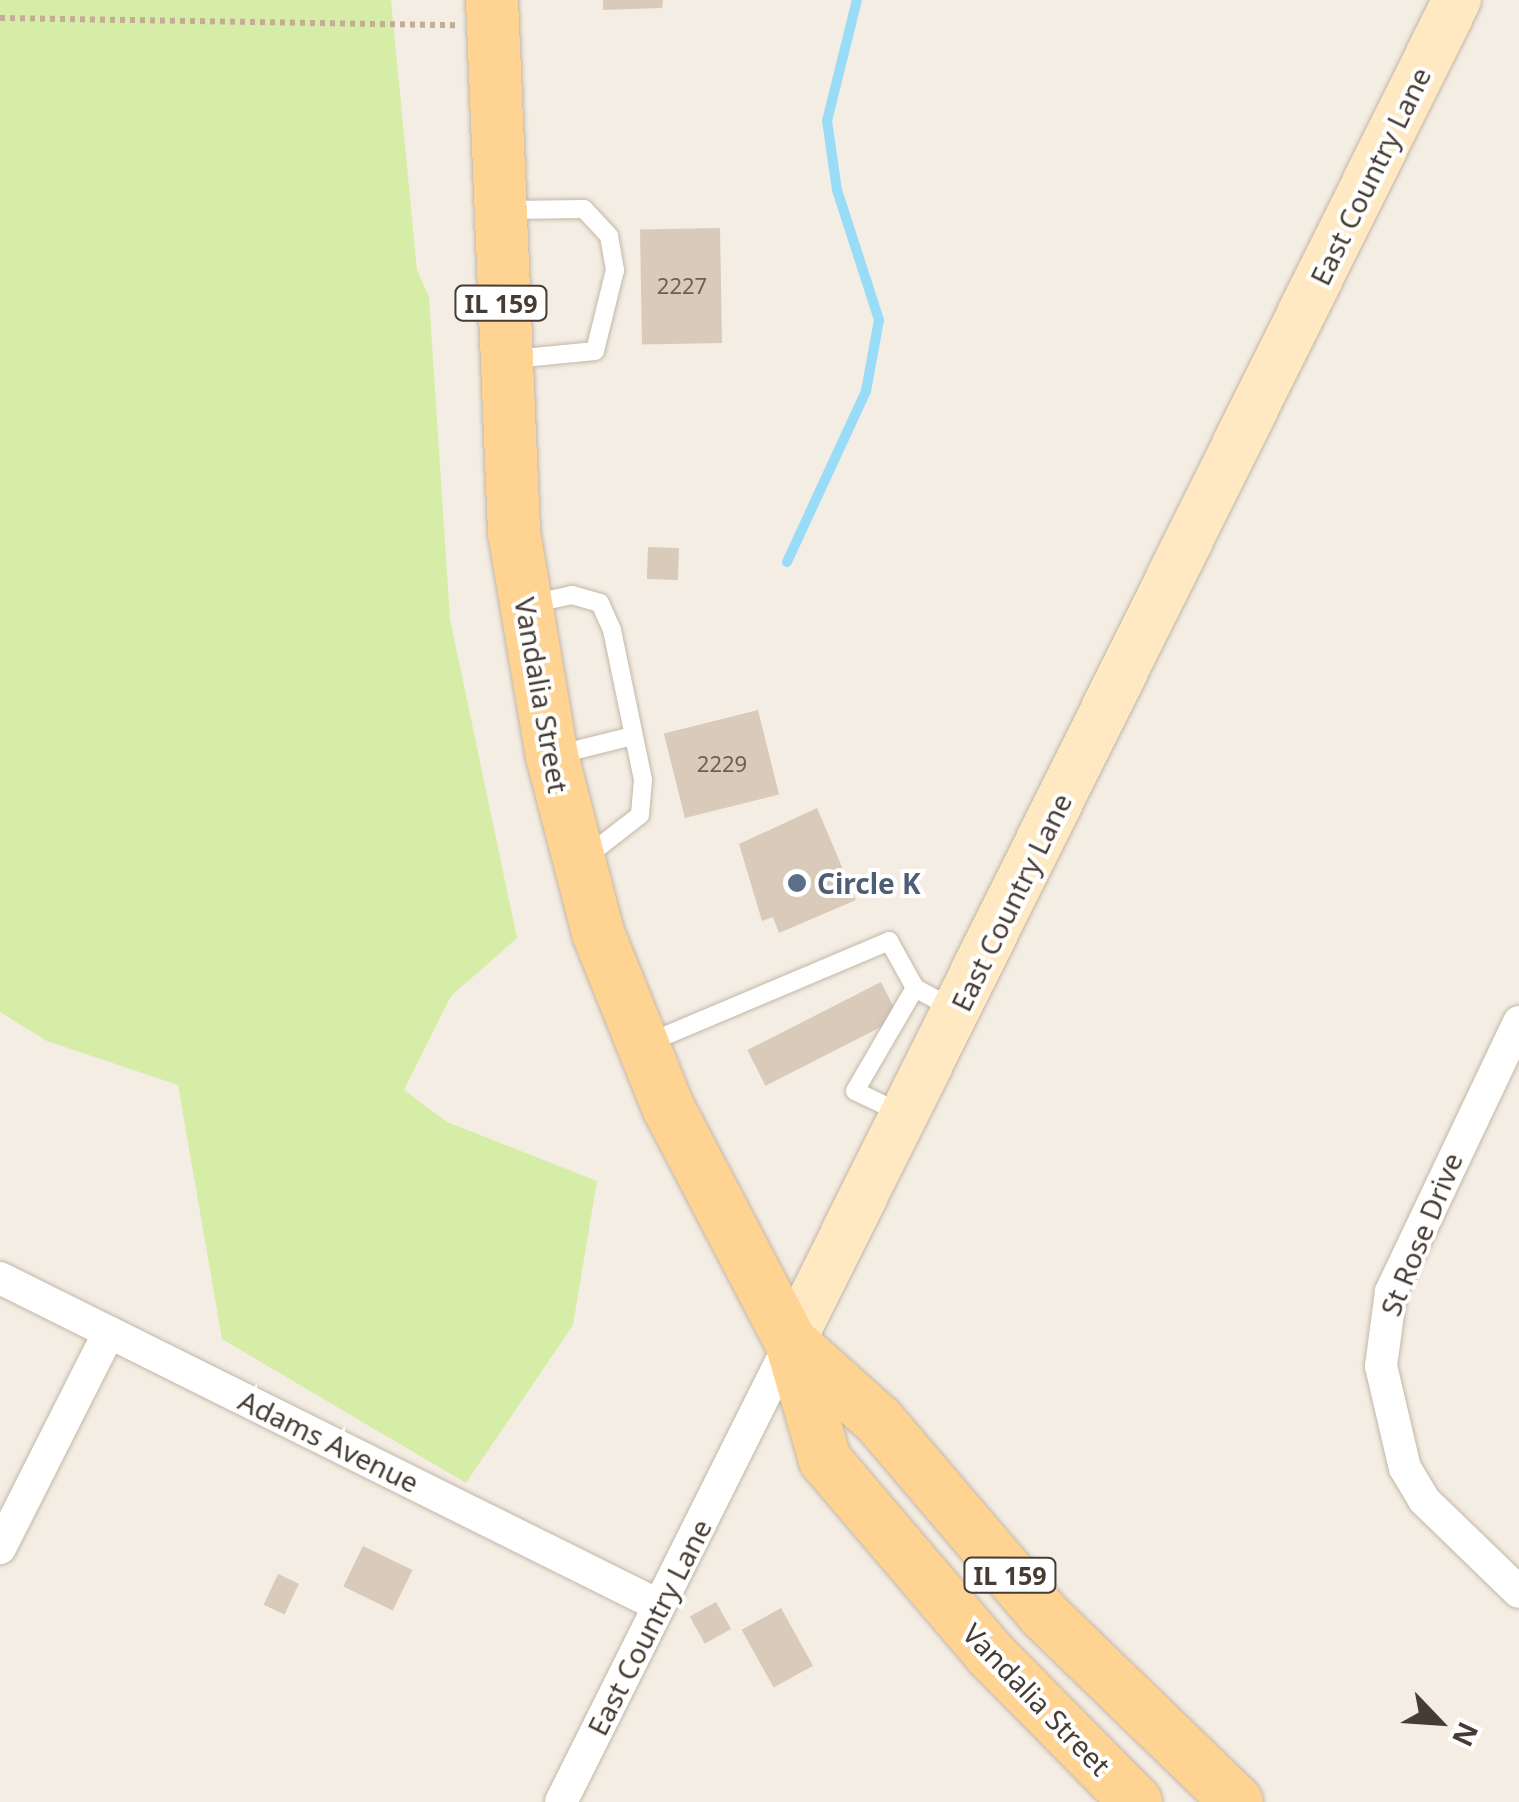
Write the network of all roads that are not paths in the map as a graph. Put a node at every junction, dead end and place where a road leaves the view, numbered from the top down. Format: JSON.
{"nodes":[{"id":1,"x":1457,"y":0,"type":"edge"},
{"id":2,"x":492,"y":13,"type":"edge"},
{"id":3,"x":498,"y":211,"type":"junction"},
{"id":4,"x":502,"y":360,"type":"junction"},
{"id":5,"x":525,"y":605,"type":"junction"},
{"id":6,"x":633,"y":736,"type":"junction"},
{"id":7,"x":552,"y":756,"type":"junction"},
{"id":8,"x":576,"y":862,"type":"junction"},
{"id":9,"x":915,"y":988,"type":"junction"},
{"id":10,"x":957,"y":1011,"type":"junction"},
{"id":11,"x":1519,"y":1022,"type":"edge"},
{"id":12,"x":642,"y":1045,"type":"junction"},
{"id":13,"x":904,"y":1115,"type":"junction"},
{"id":14,"x":0,"y":1278,"type":"edge"},
{"id":15,"x":110,"y":1332,"type":"junction"},
{"id":16,"x":791,"y":1342,"type":"junction"},
{"id":17,"x":0,"y":1548,"type":"edge"},
{"id":18,"x":1519,"y":1592,"type":"edge"},
{"id":19,"x":658,"y":1606,"type":"junction"},
{"id":20,"x":561,"y":1802,"type":"edge"},
{"id":21,"x":1136,"y":1802,"type":"edge"},
{"id":22,"x":1237,"y":1802,"type":"edge"}],
"edges":[{"from":1,"to":10,"type":"street","name":"East Country Lane"},
{"from":2,"to":3,"type":"main road","name":"Vandalia Street","number":"IL 159"},
{"from":3,"to":4,"type":"main road","name":"Vandalia Street","number":"IL 159"},
{"from":3,"to":4,"type":"lane"},
{"from":4,"to":5,"type":"main road","name":"Vandalia Street","number":"IL 159"},
{"from":5,"to":6,"type":"lane"},
{"from":5,"to":7,"type":"main road","name":"Vandalia Street","number":"IL 159"},
{"from":6,"to":7,"type":"lane"},
{"from":6,"to":8,"type":"lane"},
{"from":7,"to":8,"type":"main road","name":"Vandalia Street","number":"IL 159"},
{"from":8,"to":12,"type":"main road","name":"Vandalia Street","number":"IL 159"},
{"from":9,"to":10,"type":"lane"},
{"from":9,"to":12,"type":"lane"},
{"from":9,"to":13,"type":"lane"},
{"from":10,"to":13,"type":"street","name":"East Country Lane"},
{"from":11,"to":18,"type":"street","name":"St Rose Drive"},
{"from":12,"to":16,"type":"main road","name":"Vandalia Street","number":"IL 159"},
{"from":13,"to":16,"type":"street","name":"East Country Lane"},
{"from":14,"to":15,"type":"street","name":"Adams Avenue"},
{"from":15,"to":17,"type":"street"},
{"from":15,"to":19,"type":"street","name":"Adams Avenue"},
{"from":16,"to":19,"type":"street","name":"East Country Lane"},
{"from":16,"to":21,"type":"main road","name":"Vandalia Street","number":"IL 159"},
{"from":16,"to":22,"type":"main road","name":"Vandalia Street","number":"IL 159"},
{"from":19,"to":20,"type":"street","name":"East Country Lane"}]}
